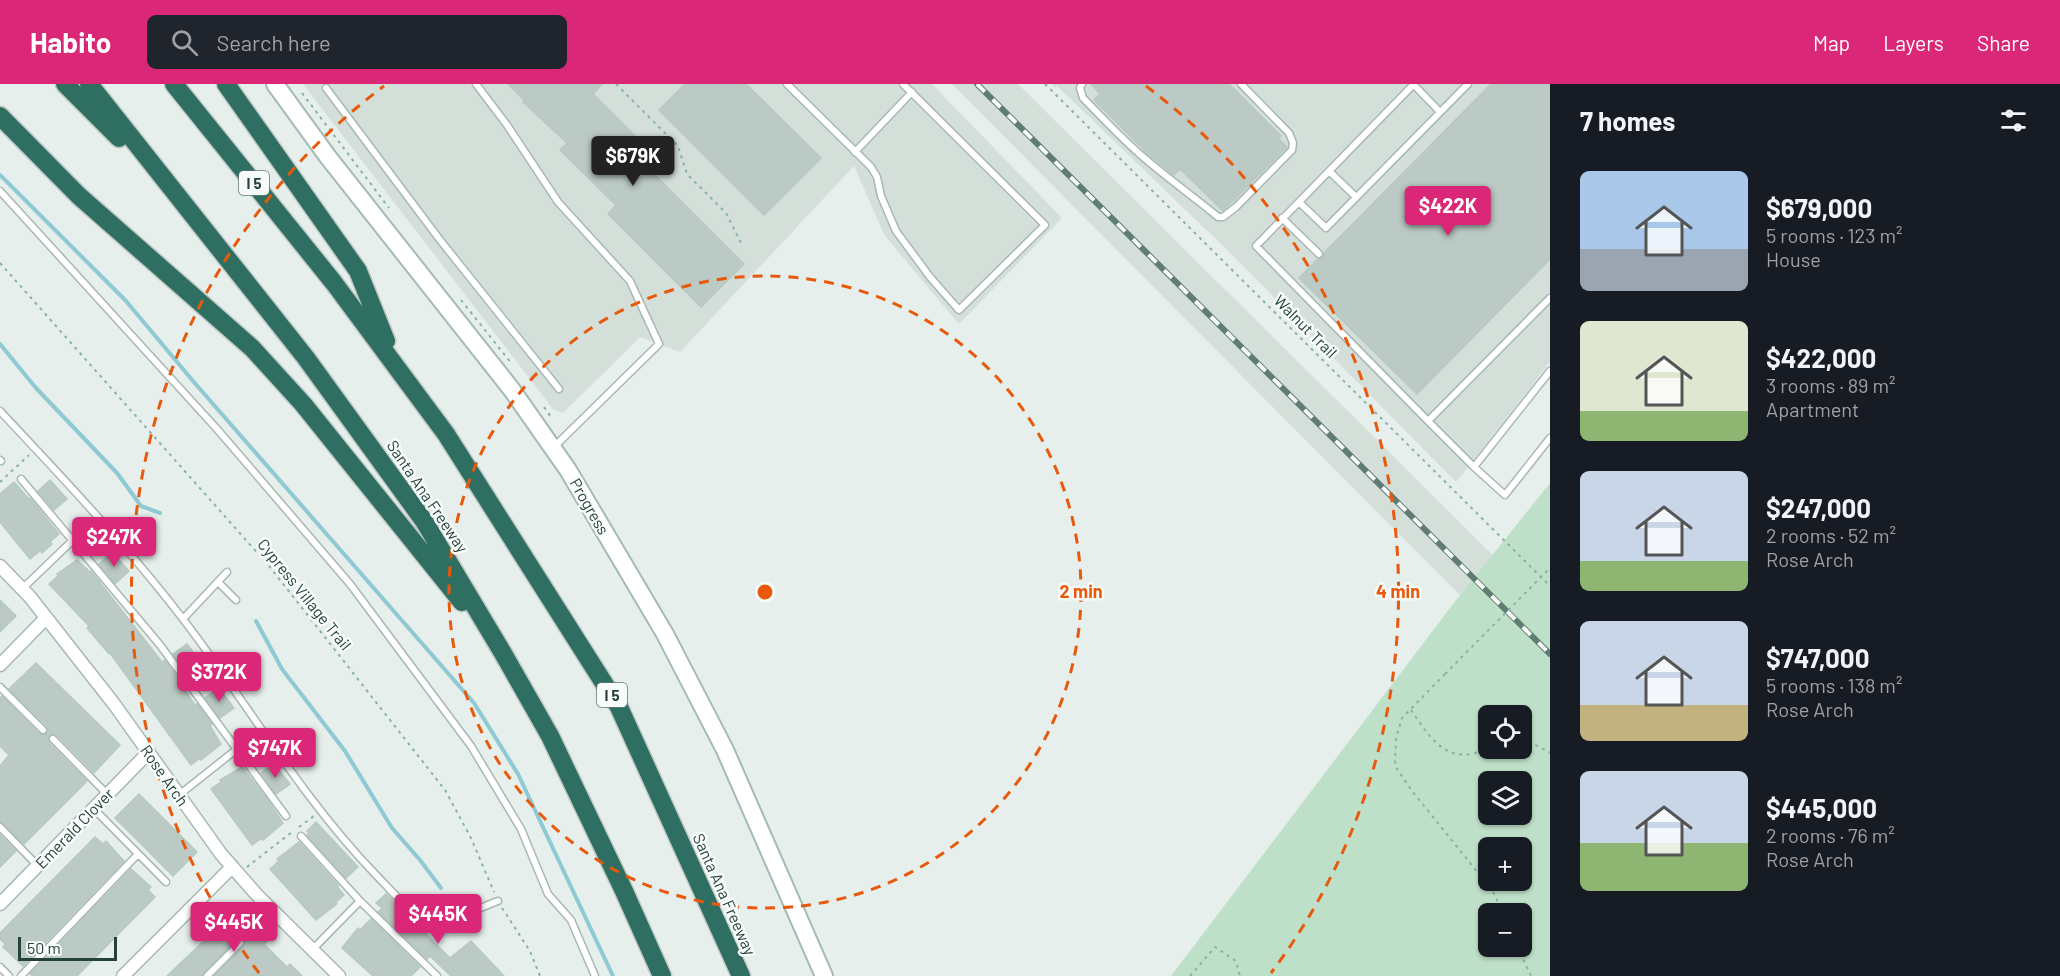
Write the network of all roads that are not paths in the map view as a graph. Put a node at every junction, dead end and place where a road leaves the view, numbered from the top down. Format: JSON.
{"nodes":[{"id":1,"x":66,"y":84,"type":"edge"},
{"id":2,"x":89,"y":84,"type":"edge"},
{"id":3,"x":174,"y":84,"type":"edge"},
{"id":4,"x":226,"y":84,"type":"edge"},
{"id":5,"x":275,"y":84,"type":"edge"},
{"id":6,"x":476,"y":84,"type":"edge"},
{"id":7,"x":787,"y":84,"type":"edge"},
{"id":8,"x":903,"y":84,"type":"edge"},
{"id":9,"x":1082,"y":84,"type":"edge"},
{"id":10,"x":1241,"y":84,"type":"edge"},
{"id":11,"x":1414,"y":84,"type":"edge"},
{"id":12,"x":1468,"y":84,"type":"edge"},
{"id":13,"x":326,"y":88,"type":"dead end"},
{"id":14,"x":912,"y":92,"type":"junction"},
{"id":15,"x":1440,"y":112,"type":"junction"},
{"id":16,"x":0,"y":116,"type":"edge"},
{"id":17,"x":855,"y":152,"type":"junction"},
{"id":18,"x":1329,"y":171,"type":"junction"},
{"id":19,"x":0,"y":191,"type":"edge"},
{"id":20,"x":1356,"y":197,"type":"junction"},
{"id":21,"x":1299,"y":202,"type":"junction"},
{"id":22,"x":184,"y":204,"type":"junction"},
{"id":23,"x":1282,"y":218,"type":"junction"},
{"id":24,"x":1318,"y":254,"type":"dead end"},
{"id":25,"x":1550,"y":298,"type":"edge"},
{"id":26,"x":395,"y":365,"type":"junction"},
{"id":27,"x":1550,"y":370,"type":"edge"},
{"id":28,"x":559,"y":389,"type":"dead end"},
{"id":29,"x":0,"y":411,"type":"edge"},
{"id":30,"x":1428,"y":422,"type":"junction"},
{"id":31,"x":1550,"y":438,"type":"edge"},
{"id":32,"x":553,"y":448,"type":"junction"},
{"id":33,"x":1474,"y":468,"type":"junction"},
{"id":34,"x":21,"y":479,"type":"dead end"},
{"id":35,"x":73,"y":540,"type":"junction"},
{"id":36,"x":0,"y":566,"type":"edge"},
{"id":37,"x":227,"y":572,"type":"dead end"},
{"id":38,"x":218,"y":582,"type":"junction"},
{"id":39,"x":22,"y":589,"type":"junction"},
{"id":40,"x":236,"y":600,"type":"dead end"},
{"id":41,"x":46,"y":618,"type":"junction"},
{"id":42,"x":183,"y":619,"type":"junction"},
{"id":43,"x":504,"y":655,"type":"junction"},
{"id":44,"x":1,"y":663,"type":"edge"},
{"id":45,"x":0,"y":687,"type":"edge"},
{"id":46,"x":43,"y":730,"type":"dead end"},
{"id":47,"x":53,"y":739,"type":"dead end"},
{"id":48,"x":237,"y":750,"type":"junction"},
{"id":49,"x":149,"y":752,"type":"junction"},
{"id":50,"x":107,"y":794,"type":"junction"},
{"id":51,"x":179,"y":795,"type":"junction"},
{"id":52,"x":93,"y":808,"type":"junction"},
{"id":53,"x":286,"y":816,"type":"road end"},
{"id":54,"x":0,"y":827,"type":"edge"},
{"id":55,"x":301,"y":836,"type":"road end"},
{"id":56,"x":138,"y":854,"type":"junction"},
{"id":57,"x":38,"y":865,"type":"junction"},
{"id":58,"x":235,"y":870,"type":"junction"},
{"id":59,"x":166,"y":882,"type":"dead end"},
{"id":60,"x":360,"y":901,"type":"junction"},
{"id":61,"x":498,"y":901,"type":"road end"},
{"id":62,"x":0,"y":904,"type":"edge"},
{"id":63,"x":240,"y":943,"type":"dead end"},
{"id":64,"x":312,"y":950,"type":"junction"},
{"id":65,"x":0,"y":967,"type":"edge"},
{"id":66,"x":130,"y":974,"type":"edge"},
{"id":67,"x":9,"y":976,"type":"edge"},
{"id":68,"x":21,"y":976,"type":"edge"},
{"id":69,"x":207,"y":976,"type":"edge"},
{"id":70,"x":339,"y":976,"type":"edge"},
{"id":71,"x":437,"y":976,"type":"edge"},
{"id":72,"x":596,"y":976,"type":"edge"},
{"id":73,"x":662,"y":976,"type":"edge"},
{"id":74,"x":741,"y":976,"type":"edge"},
{"id":75,"x":824,"y":976,"type":"edge"}],
"edges":[{"from":1,"to":22,"type":"highway"},
{"from":2,"to":22,"type":"highway","name":"Santa Ana Freeway"},
{"from":3,"to":26,"type":"highway","name":"Santa Ana Freeway","number":"I 5"},
{"from":4,"to":26,"type":"highway"},
{"from":5,"to":32,"type":"street","name":"Progress"},
{"from":6,"to":32,"type":"lane"},
{"from":7,"to":17,"type":"lane"},
{"from":8,"to":14,"type":"lane"},
{"from":9,"to":10,"type":"lane"},
{"from":11,"to":15,"type":"lane"},
{"from":11,"to":18,"type":"lane"},
{"from":12,"to":15,"type":"lane"},
{"from":13,"to":28,"type":"lane"},
{"from":14,"to":17,"type":"lane"},
{"from":14,"to":17,"type":"lane"},
{"from":15,"to":20,"type":"lane"},
{"from":16,"to":43,"type":"highway"},
{"from":18,"to":20,"type":"lane"},
{"from":18,"to":21,"type":"lane"},
{"from":19,"to":72,"type":"lane"},
{"from":20,"to":21,"type":"lane"},
{"from":21,"to":23,"type":"lane"},
{"from":22,"to":43,"type":"highway","name":"Santa Ana Freeway"},
{"from":23,"to":24,"type":"lane"},
{"from":23,"to":30,"type":"lane"},
{"from":25,"to":30,"type":"lane"},
{"from":26,"to":74,"type":"highway","name":"Santa Ana Freeway","number":"I 5"},
{"from":27,"to":33,"type":"lane"},
{"from":29,"to":42,"type":"lane"},
{"from":30,"to":33,"type":"lane"},
{"from":31,"to":33,"type":"lane"},
{"from":32,"to":75,"type":"street","name":"Progress"},
{"from":34,"to":35,"type":"lane"},
{"from":35,"to":39,"type":"lane"},
{"from":35,"to":48,"type":"lane"},
{"from":36,"to":39,"type":"street","name":"Rose Arch"},
{"from":37,"to":38,"type":"lane"},
{"from":38,"to":40,"type":"lane"},
{"from":38,"to":42,"type":"lane"},
{"from":39,"to":41,"type":"street","name":"Rose Arch"},
{"from":41,"to":44,"type":"street"},
{"from":41,"to":49,"type":"street","name":"Rose Arch"},
{"from":42,"to":61,"type":"lane"},
{"from":43,"to":73,"type":"highway","name":"Santa Ana Freeway"},
{"from":45,"to":46,"type":"lane"},
{"from":47,"to":50,"type":"lane"},
{"from":48,"to":51,"type":"lane"},
{"from":48,"to":53,"type":"lane"},
{"from":49,"to":50,"type":"street","name":"Emerald Clover"},
{"from":49,"to":51,"type":"street","name":"Rose Arch"},
{"from":50,"to":52,"type":"street","name":"Emerald Clover"},
{"from":51,"to":58,"type":"street","name":"Rose Arch"},
{"from":52,"to":56,"type":"lane"},
{"from":52,"to":57,"type":"street","name":"Emerald Clover"},
{"from":54,"to":57,"type":"lane"},
{"from":55,"to":60,"type":"lane"},
{"from":56,"to":59,"type":"lane"},
{"from":56,"to":68,"type":"lane"},
{"from":57,"to":62,"type":"street","name":"Emerald Clover"},
{"from":58,"to":64,"type":"street","name":"Rose Arch"},
{"from":58,"to":66,"type":"street"},
{"from":60,"to":64,"type":"lane"},
{"from":60,"to":71,"type":"lane"},
{"from":63,"to":69,"type":"lane"},
{"from":64,"to":70,"type":"street","name":"Rose Arch"},
{"from":65,"to":67,"type":"lane"}]}
